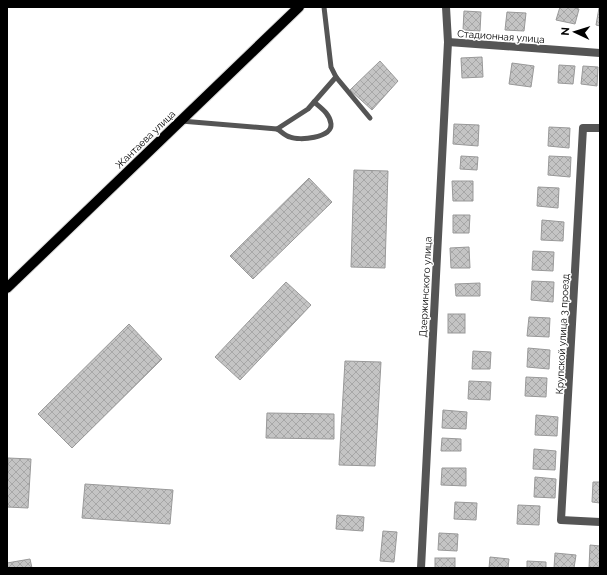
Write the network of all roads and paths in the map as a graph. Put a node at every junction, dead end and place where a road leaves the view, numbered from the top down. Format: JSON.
{"nodes":[{"id":1,"x":298,"y":7,"type":"edge"},
{"id":2,"x":324,"y":7,"type":"edge"},
{"id":3,"x":446,"y":7,"type":"edge"},
{"id":4,"x":448,"y":42,"type":"junction"},
{"id":5,"x":600,"y":53,"type":"edge"},
{"id":6,"x":336,"y":77,"type":"junction"},
{"id":7,"x":314,"y":102,"type":"junction"},
{"id":8,"x":370,"y":118,"type":"dead end"},
{"id":9,"x":180,"y":121,"type":"junction"},
{"id":10,"x":600,"y":128,"type":"edge"},
{"id":11,"x":277,"y":129,"type":"junction"},
{"id":12,"x":7,"y":288,"type":"edge"},
{"id":13,"x":600,"y":522,"type":"edge"},
{"id":14,"x":421,"y":568,"type":"edge"}],
"edges":[{"from":1,"to":9,"type":"main road","name":"Жантаева улица"},
{"from":2,"to":6,"type":"lane"},
{"from":3,"to":4,"type":"street","name":"Дзержинского улица"},
{"from":4,"to":5,"type":"street","name":"Стадионная улица"},
{"from":4,"to":14,"type":"street","name":"Дзержинского улица"},
{"from":6,"to":7,"type":"lane"},
{"from":6,"to":8,"type":"lane"},
{"from":7,"to":11,"type":"lane"},
{"from":7,"to":11,"type":"lane"},
{"from":9,"to":11,"type":"lane"},
{"from":9,"to":12,"type":"main road","name":"Жантаева улица"},
{"from":10,"to":13,"type":"street","name":"Крупской улица 3 проезд"}]}
